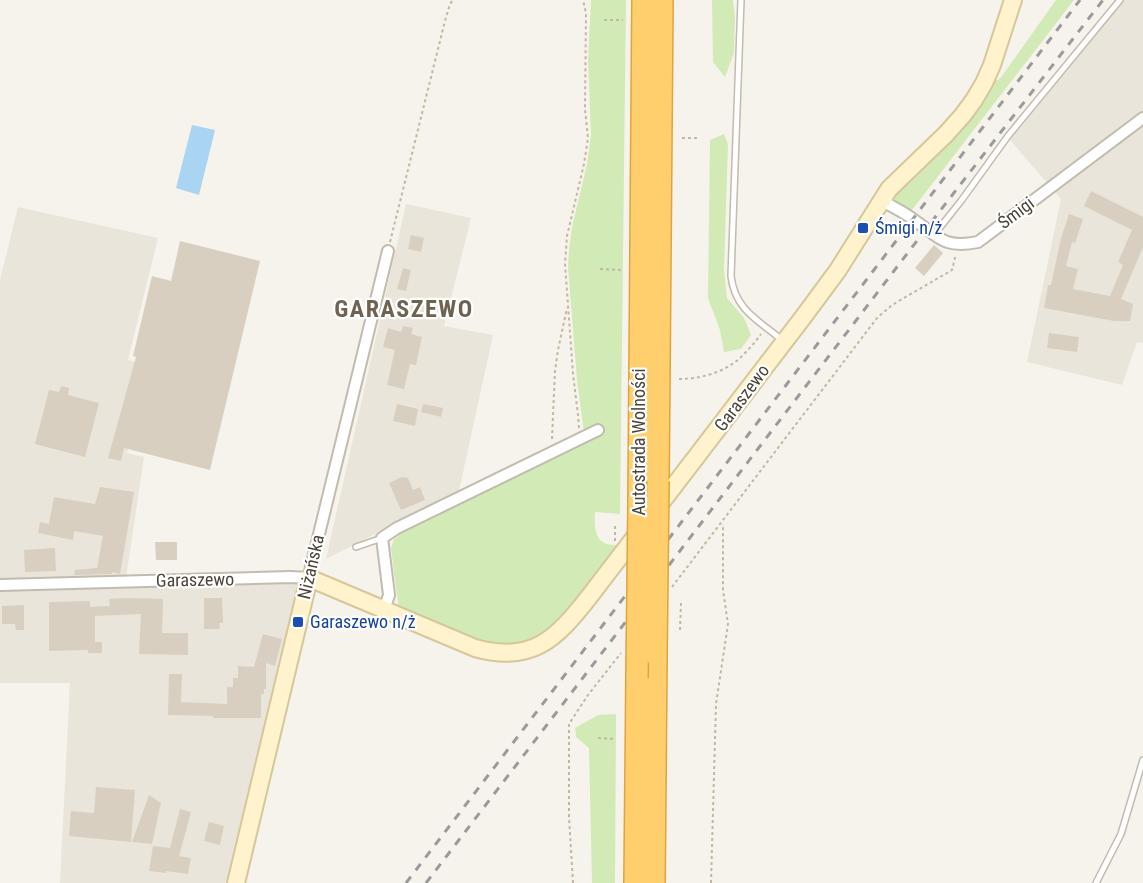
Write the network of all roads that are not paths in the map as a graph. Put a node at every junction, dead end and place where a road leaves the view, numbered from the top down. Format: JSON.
{"nodes":[{"id":1,"x":643,"y":0,"type":"edge"},
{"id":2,"x":662,"y":0,"type":"edge"},
{"id":3,"x":741,"y":0,"type":"edge"},
{"id":4,"x":1013,"y":0,"type":"edge"},
{"id":5,"x":1120,"y":0,"type":"edge"},
{"id":6,"x":1143,"y":118,"type":"edge"},
{"id":7,"x":881,"y":200,"type":"junction"},
{"id":8,"x":934,"y":235,"type":"junction"},
{"id":9,"x":388,"y":251,"type":"road end"},
{"id":10,"x":784,"y":342,"type":"junction"},
{"id":11,"x":598,"y":430,"type":"dead end"},
{"id":12,"x":382,"y":538,"type":"junction"},
{"id":13,"x":356,"y":547,"type":"dead end"},
{"id":14,"x":309,"y":578,"type":"junction"},
{"id":15,"x":0,"y":585,"type":"edge"},
{"id":16,"x":384,"y":610,"type":"junction"},
{"id":17,"x":1143,"y":760,"type":"edge"},
{"id":18,"x":236,"y":883,"type":"edge"},
{"id":19,"x":634,"y":883,"type":"edge"},
{"id":20,"x":654,"y":883,"type":"edge"},
{"id":21,"x":1096,"y":883,"type":"edge"}],
"edges":[{"from":1,"to":19,"type":"highway","name":"Autostrada Wolności","bridge":true},
{"from":2,"to":20,"type":"highway","name":"Autostrada Wolności","bridge":true},
{"from":3,"to":10,"type":"lane"},
{"from":4,"to":7,"type":"street","name":"Garaszewo"},
{"from":5,"to":8,"type":"lane"},
{"from":6,"to":8,"type":"street","name":"Śmigi"},
{"from":7,"to":8,"type":"street"},
{"from":7,"to":10,"type":"street","name":"Garaszewo"},
{"from":9,"to":14,"type":"street","name":"Niżańska"},
{"from":10,"to":16,"type":"street","name":"Garaszewo"},
{"from":11,"to":12,"type":"street"},
{"from":12,"to":13,"type":"lane"},
{"from":12,"to":16,"type":"street"},
{"from":14,"to":15,"type":"street","name":"Garaszewo"},
{"from":14,"to":16,"type":"street","name":"Garaszewo"},
{"from":14,"to":18,"type":"street","name":"Niżańska"},
{"from":17,"to":21,"type":"lane"}]}
